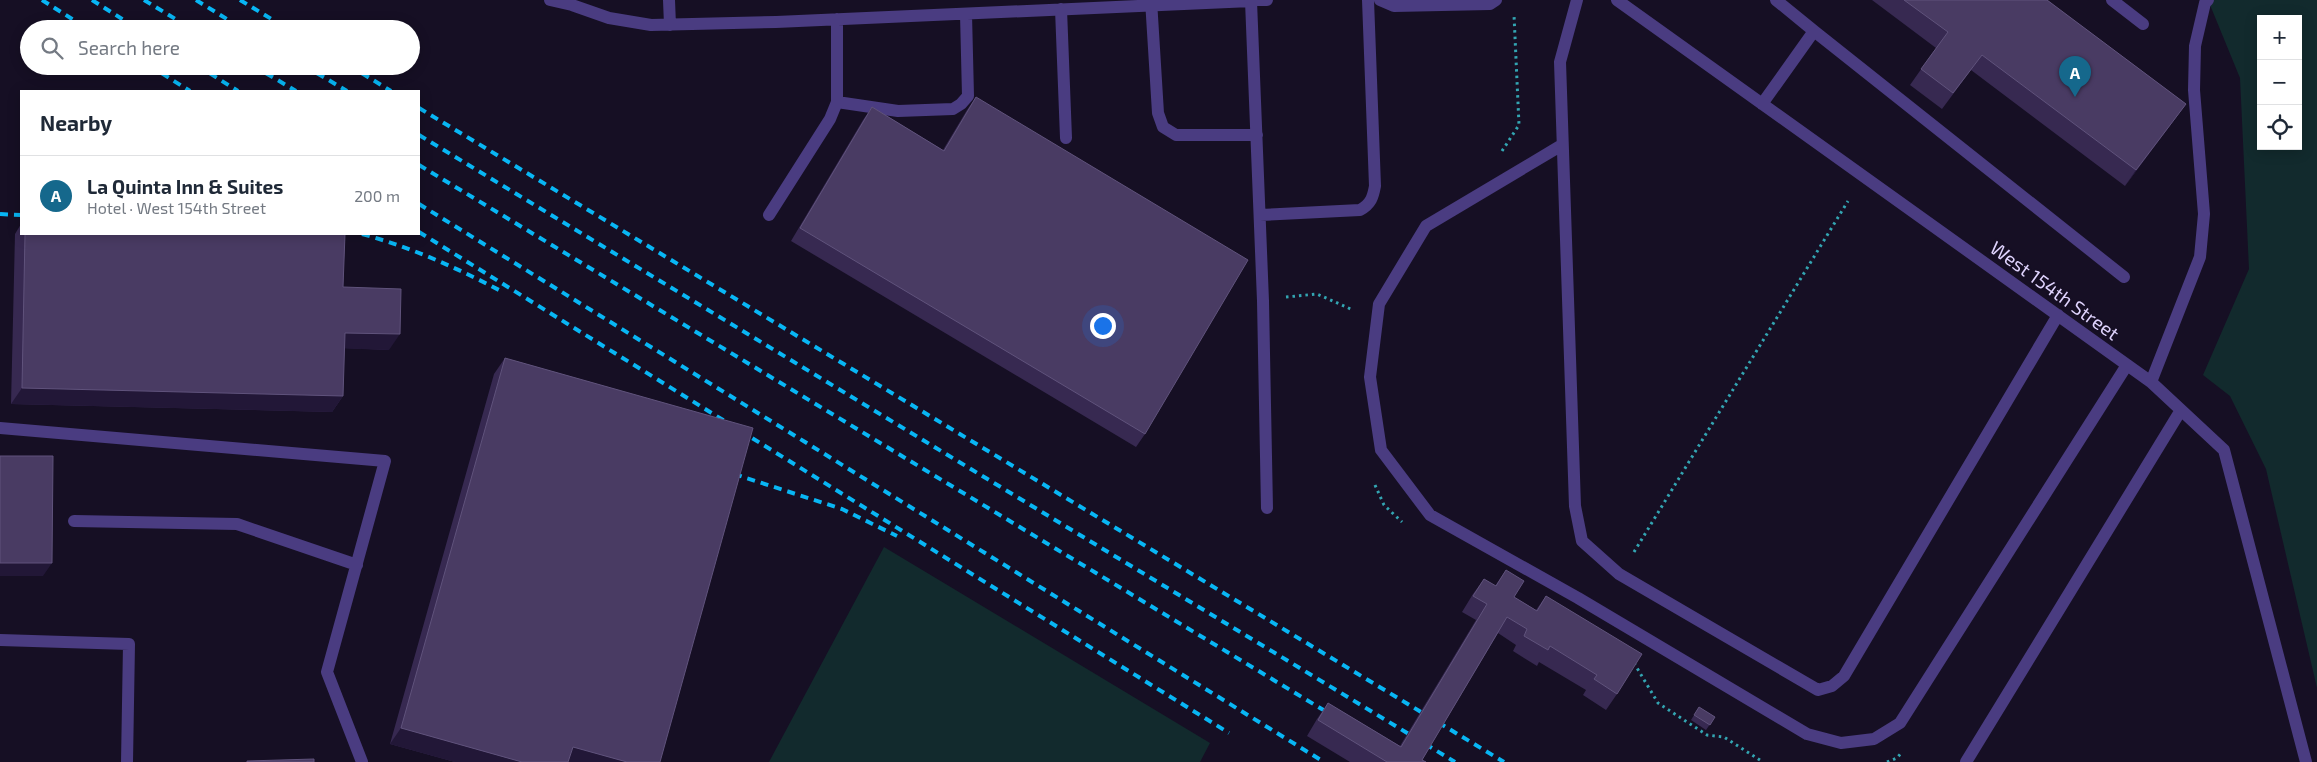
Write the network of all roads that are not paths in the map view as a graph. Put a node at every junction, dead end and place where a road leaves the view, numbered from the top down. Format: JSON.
{"nodes":[{"id":1,"x":550,"y":0,"type":"edge"},
{"id":2,"x":669,"y":0,"type":"edge"},
{"id":3,"x":1251,"y":0,"type":"edge"},
{"id":4,"x":1267,"y":0,"type":"edge"},
{"id":5,"x":1368,"y":0,"type":"edge"},
{"id":6,"x":1380,"y":0,"type":"edge"},
{"id":7,"x":1496,"y":0,"type":"edge"},
{"id":8,"x":1577,"y":0,"type":"edge"},
{"id":9,"x":1617,"y":0,"type":"edge"},
{"id":10,"x":1776,"y":0,"type":"edge"},
{"id":11,"x":2112,"y":0,"type":"edge"},
{"id":12,"x":2208,"y":0,"type":"edge"},
{"id":13,"x":1152,"y":3,"type":"edge"},
{"id":14,"x":1061,"y":9,"type":"junction"},
{"id":15,"x":966,"y":14,"type":"junction"},
{"id":16,"x":837,"y":19,"type":"junction"},
{"id":17,"x":2144,"y":24,"type":"dead end"},
{"id":18,"x":670,"y":25,"type":"junction"},
{"id":19,"x":1814,"y":32,"type":"junction"},
{"id":20,"x":837,"y":102,"type":"junction"},
{"id":21,"x":1762,"y":104,"type":"junction"},
{"id":22,"x":1257,"y":135,"type":"junction"},
{"id":23,"x":1066,"y":138,"type":"dead end"},
{"id":24,"x":1562,"y":145,"type":"junction"},
{"id":25,"x":769,"y":214,"type":"dead end"},
{"id":26,"x":1260,"y":215,"type":"junction"},
{"id":27,"x":2124,"y":277,"type":"dead end"},
{"id":28,"x":2058,"y":315,"type":"junction"},
{"id":29,"x":2127,"y":365,"type":"junction"},
{"id":30,"x":2151,"y":382,"type":"junction"},
{"id":31,"x":2181,"y":410,"type":"junction"},
{"id":32,"x":0,"y":428,"type":"edge"},
{"id":33,"x":1267,"y":508,"type":"dead end"},
{"id":34,"x":74,"y":520,"type":"dead end"},
{"id":35,"x":357,"y":564,"type":"junction"},
{"id":36,"x":0,"y":640,"type":"edge"},
{"id":37,"x":127,"y":762,"type":"edge"},
{"id":38,"x":362,"y":762,"type":"edge"},
{"id":39,"x":1966,"y":762,"type":"edge"},
{"id":40,"x":2306,"y":762,"type":"edge"}],
"edges":[{"from":1,"to":18,"type":"street"},
{"from":2,"to":18,"type":"street"},
{"from":3,"to":4,"type":"street"},
{"from":3,"to":13,"type":"street"},
{"from":3,"to":22,"type":"street"},
{"from":5,"to":26,"type":"street"},
{"from":6,"to":7,"type":"street"},
{"from":8,"to":24,"type":"street"},
{"from":9,"to":21,"type":"street","name":"West 154th Street"},
{"from":10,"to":19,"type":"street"},
{"from":11,"to":17,"type":"street"},
{"from":12,"to":30,"type":"street"},
{"from":13,"to":14,"type":"street"},
{"from":13,"to":22,"type":"street"},
{"from":14,"to":15,"type":"street"},
{"from":14,"to":23,"type":"street"},
{"from":15,"to":16,"type":"street"},
{"from":15,"to":20,"type":"street"},
{"from":16,"to":18,"type":"street"},
{"from":16,"to":20,"type":"street"},
{"from":19,"to":21,"type":"street"},
{"from":19,"to":27,"type":"street"},
{"from":20,"to":25,"type":"street"},
{"from":21,"to":28,"type":"street","name":"West 154th Street"},
{"from":22,"to":26,"type":"street"},
{"from":24,"to":28,"type":"street"},
{"from":24,"to":29,"type":"street"},
{"from":26,"to":33,"type":"street"},
{"from":28,"to":29,"type":"street","name":"West 154th Street"},
{"from":29,"to":30,"type":"street","name":"West 154th Street"},
{"from":30,"to":31,"type":"street","name":"West 154th Street"},
{"from":31,"to":39,"type":"street"},
{"from":31,"to":40,"type":"street","name":"West 154th Street"},
{"from":32,"to":35,"type":"street"},
{"from":34,"to":35,"type":"street"},
{"from":35,"to":38,"type":"street"},
{"from":36,"to":37,"type":"street"}]}
